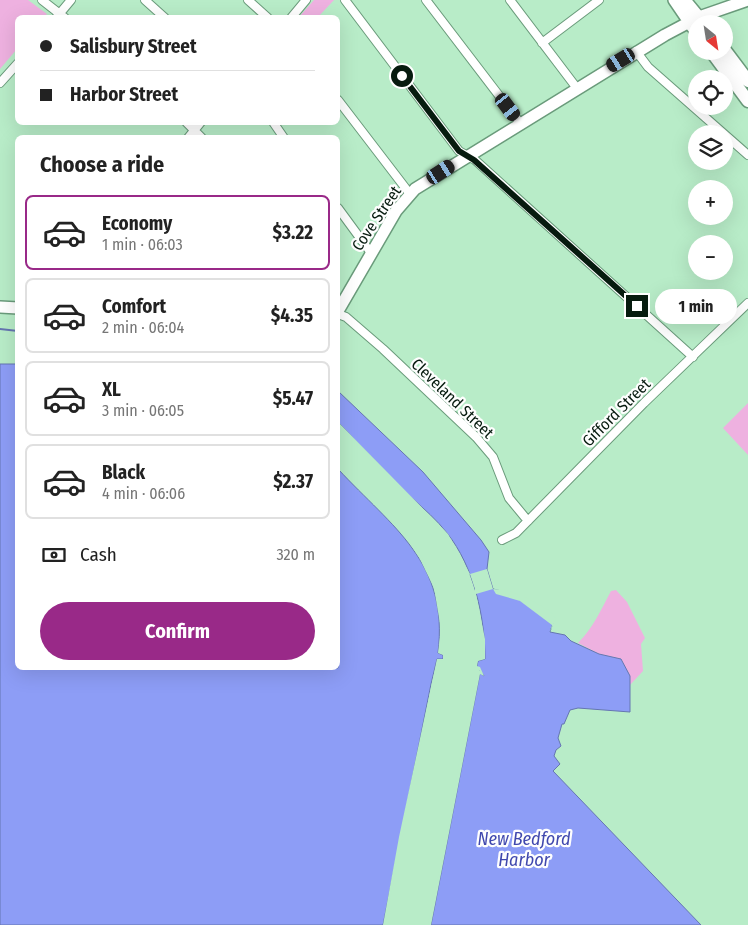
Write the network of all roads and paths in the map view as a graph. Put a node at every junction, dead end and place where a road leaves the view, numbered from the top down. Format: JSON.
{"nodes":[{"id":1,"x":42,"y":0,"type":"edge"},
{"id":2,"x":71,"y":0,"type":"edge"},
{"id":3,"x":145,"y":0,"type":"edge"},
{"id":4,"x":248,"y":0,"type":"edge"},
{"id":5,"x":306,"y":0,"type":"edge"},
{"id":6,"x":345,"y":0,"type":"edge"},
{"id":7,"x":426,"y":0,"type":"edge"},
{"id":8,"x":510,"y":0,"type":"edge"},
{"id":9,"x":599,"y":0,"type":"edge"},
{"id":10,"x":674,"y":0,"type":"edge"},
{"id":11,"x":685,"y":0,"type":"edge"},
{"id":12,"x":748,"y":0,"type":"edge"},
{"id":13,"x":59,"y":15,"type":"edge"},
{"id":14,"x":61,"y":15,"type":"edge"},
{"id":15,"x":162,"y":15,"type":"edge"},
{"id":16,"x":265,"y":15,"type":"edge"},
{"id":17,"x":294,"y":15,"type":"edge"},
{"id":18,"x":688,"y":15,"type":"edge"},
{"id":19,"x":692,"y":15,"type":"edge"},
{"id":20,"x":716,"y":15,"type":"edge"},
{"id":21,"x":688,"y":28,"type":"edge"},
{"id":22,"x":542,"y":43,"type":"junction"},
{"id":23,"x":636,"y":51,"type":"junction"},
{"id":24,"x":718,"y":60,"type":"edge"},
{"id":25,"x":732,"y":60,"type":"edge"},
{"id":26,"x":15,"y":66,"type":"edge"},
{"id":27,"x":748,"y":81,"type":"edge"},
{"id":28,"x":0,"y":83,"type":"edge"},
{"id":29,"x":576,"y":88,"type":"junction"},
{"id":30,"x":748,"y":101,"type":"edge"},
{"id":31,"x":340,"y":103,"type":"edge"},
{"id":32,"x":520,"y":123,"type":"junction"},
{"id":33,"x":189,"y":125,"type":"edge"},
{"id":34,"x":198,"y":125,"type":"edge"},
{"id":35,"x":194,"y":130,"type":"junction"},
{"id":36,"x":190,"y":135,"type":"edge"},
{"id":37,"x":199,"y":135,"type":"edge"},
{"id":38,"x":748,"y":155,"type":"edge"},
{"id":39,"x":466,"y":156,"type":"junction"},
{"id":40,"x":410,"y":194,"type":"junction"},
{"id":41,"x":340,"y":211,"type":"edge"},
{"id":42,"x":371,"y":253,"type":"junction"},
{"id":43,"x":748,"y":303,"type":"edge"},
{"id":44,"x":0,"y":307,"type":"edge"},
{"id":45,"x":15,"y":308,"type":"edge"},
{"id":46,"x":340,"y":309,"type":"edge"},
{"id":47,"x":340,"y":314,"type":"edge"},
{"id":48,"x":693,"y":357,"type":"junction"},
{"id":49,"x":528,"y":521,"type":"junction"},
{"id":50,"x":502,"y":540,"type":"dead end"}],
"edges":[{"from":1,"to":13,"type":"street"},
{"from":2,"to":14,"type":"street"},
{"from":3,"to":15,"type":"street"},
{"from":4,"to":16,"type":"street"},
{"from":5,"to":17,"type":"street"},
{"from":6,"to":39,"type":"street"},
{"from":7,"to":32,"type":"street"},
{"from":8,"to":22,"type":"street"},
{"from":9,"to":22,"type":"street"},
{"from":10,"to":18,"type":"main road"},
{"from":11,"to":19,"type":"main road"},
{"from":12,"to":20,"type":"main road","name":"Cove Street"},
{"from":21,"to":23,"type":"main road","name":"Cove Street"},
{"from":22,"to":29,"type":"street"},
{"from":23,"to":29,"type":"main road","name":"Cove Street"},
{"from":23,"to":38,"type":"street"},
{"from":24,"to":30,"type":"main road"},
{"from":25,"to":27,"type":"main road"},
{"from":26,"to":28,"type":"street"},
{"from":29,"to":32,"type":"main road","name":"Cove Street"},
{"from":31,"to":40,"type":"street"},
{"from":32,"to":39,"type":"main road","name":"Cove Street"},
{"from":33,"to":35,"type":"street"},
{"from":34,"to":35,"type":"street"},
{"from":35,"to":36,"type":"street"},
{"from":35,"to":37,"type":"street"},
{"from":39,"to":40,"type":"main road","name":"Cove Street"},
{"from":39,"to":48,"type":"street"},
{"from":40,"to":42,"type":"main road","name":"Cove Street"},
{"from":41,"to":42,"type":"street"},
{"from":42,"to":46,"type":"main road","name":"Cove Street"},
{"from":43,"to":48,"type":"street","name":"Gifford Street"},
{"from":44,"to":45,"type":"main road"},
{"from":47,"to":49,"type":"street","name":"Cleveland Street"},
{"from":48,"to":49,"type":"street","name":"Gifford Street"},
{"from":49,"to":50,"type":"street","name":"Gifford Street"}]}
